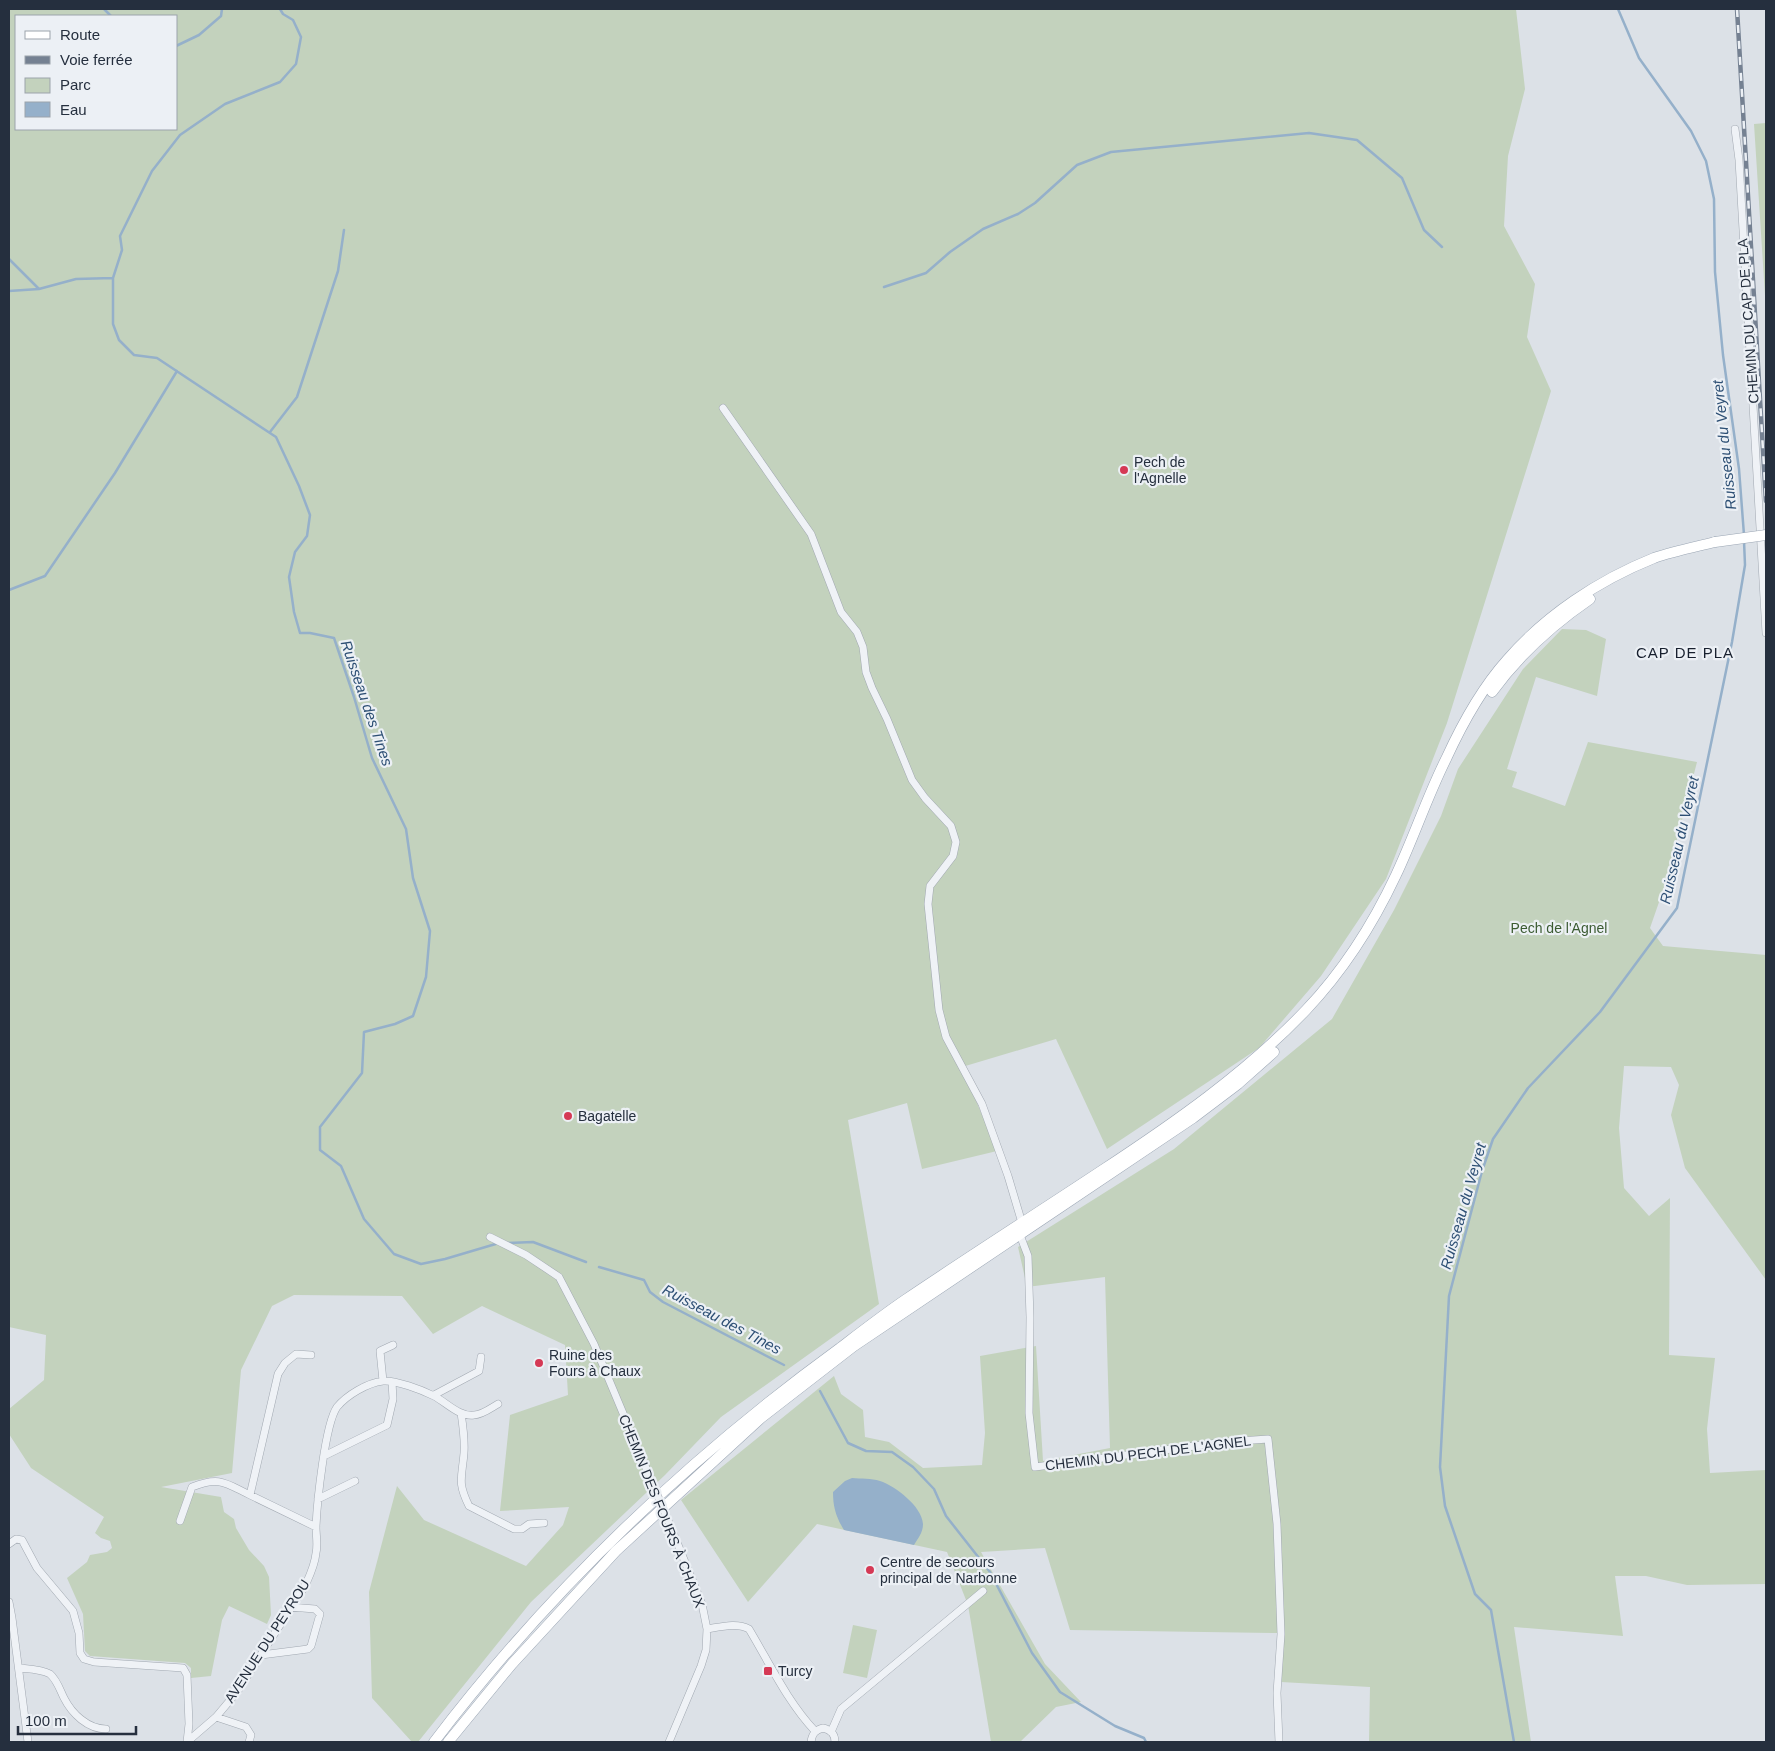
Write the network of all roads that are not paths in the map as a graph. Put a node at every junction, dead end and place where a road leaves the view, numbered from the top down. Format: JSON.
{"nodes":[{"id":1,"x":1735,"y":129,"type":"dead end"},
{"id":2,"x":723,"y":408,"type":"dead end"},
{"id":3,"x":1766,"y":535,"type":"edge"},
{"id":4,"x":1766,"y":540,"type":"edge"},
{"id":5,"x":1716,"y":544,"type":"junction"},
{"id":6,"x":1766,"y":633,"type":"edge"},
{"id":7,"x":1022,"y":1223,"type":"junction"},
{"id":8,"x":1020,"y":1235,"type":"junction"},
{"id":9,"x":490,"y":1237,"type":"dead end"},
{"id":10,"x":393,"y":1345,"type":"dead end"},
{"id":11,"x":311,"y":1355,"type":"dead end"},
{"id":12,"x":481,"y":1357,"type":"dead end"},
{"id":13,"x":383,"y":1381,"type":"junction"},
{"id":14,"x":392,"y":1382,"type":"junction"},
{"id":15,"x":434,"y":1395,"type":"junction"},
{"id":16,"x":498,"y":1404,"type":"dead end"},
{"id":17,"x":461,"y":1413,"type":"junction"},
{"id":18,"x":324,"y":1456,"type":"junction"},
{"id":19,"x":355,"y":1481,"type":"dead end"},
{"id":20,"x":250,"y":1494,"type":"junction"},
{"id":21,"x":318,"y":1499,"type":"junction"},
{"id":22,"x":180,"y":1521,"type":"dead end"},
{"id":23,"x":544,"y":1523,"type":"dead end"},
{"id":24,"x":316,"y":1527,"type":"junction"},
{"id":25,"x":9,"y":1544,"type":"edge"},
{"id":26,"x":983,"y":1592,"type":"dead end"},
{"id":27,"x":9,"y":1602,"type":"edge"},
{"id":28,"x":290,"y":1607,"type":"junction"},
{"id":29,"x":707,"y":1629,"type":"junction"},
{"id":30,"x":261,"y":1655,"type":"junction"},
{"id":31,"x":19,"y":1668,"type":"junction"},
{"id":32,"x":216,"y":1717,"type":"junction"},
{"id":33,"x":106,"y":1729,"type":"dead end"},
{"id":34,"x":815,"y":1731,"type":"junction"},
{"id":35,"x":831,"y":1732,"type":"junction"},
{"id":36,"x":28,"y":1742,"type":"edge"},
{"id":37,"x":187,"y":1742,"type":"edge"},
{"id":38,"x":249,"y":1742,"type":"edge"},
{"id":39,"x":434,"y":1742,"type":"edge"},
{"id":40,"x":448,"y":1742,"type":"edge"},
{"id":41,"x":669,"y":1742,"type":"edge"},
{"id":42,"x":811,"y":1742,"type":"edge"},
{"id":43,"x":835,"y":1742,"type":"edge"},
{"id":44,"x":1279,"y":1742,"type":"edge"}],
"edges":[{"from":1,"to":6,"type":"street","name":"CHEMIN DU CAP DE PLA"},
{"from":2,"to":7,"type":"street","name":"CHEMIN DU PECH DE L'AGNEL"},
{"from":3,"to":5,"type":"main road","bridge":true},
{"from":4,"to":5,"type":"main road"},
{"from":5,"to":7,"type":"main road"},
{"from":5,"to":8,"type":"main road"},
{"from":7,"to":8,"type":"street","name":"CHEMIN DU PECH DE L'AGNEL"},
{"from":7,"to":39,"type":"main road"},
{"from":8,"to":40,"type":"main road"},
{"from":8,"to":44,"type":"street","name":"CHEMIN DU PECH DE L'AGNEL"},
{"from":9,"to":29,"type":"street","name":"CHEMIN DES FOURS À CHAUX","bridge":true},
{"from":10,"to":13,"type":"street"},
{"from":11,"to":20,"type":"street"},
{"from":12,"to":15,"type":"street"},
{"from":13,"to":14,"type":"street","name":"AVENUE DU PEYROU"},
{"from":13,"to":18,"type":"street","name":"AVENUE DU PEYROU"},
{"from":14,"to":15,"type":"street","name":"AVENUE DU PEYROU"},
{"from":14,"to":18,"type":"street"},
{"from":15,"to":17,"type":"street","name":"AVENUE DU PEYROU"},
{"from":16,"to":17,"type":"street"},
{"from":17,"to":23,"type":"street"},
{"from":18,"to":21,"type":"street","name":"AVENUE DU PEYROU"},
{"from":19,"to":21,"type":"street"},
{"from":20,"to":22,"type":"street"},
{"from":20,"to":24,"type":"street"},
{"from":21,"to":24,"type":"street","name":"AVENUE DU PEYROU"},
{"from":24,"to":28,"type":"street","name":"AVENUE DU PEYROU"},
{"from":25,"to":37,"type":"street"},
{"from":26,"to":35,"type":"street"},
{"from":27,"to":31,"type":"street"},
{"from":28,"to":30,"type":"street","name":"AVENUE DU PEYROU"},
{"from":28,"to":30,"type":"street"},
{"from":29,"to":34,"type":"street"},
{"from":29,"to":41,"type":"street","name":"CHEMIN DES FOURS À CHAUX"},
{"from":30,"to":32,"type":"street","name":"AVENUE DU PEYROU"},
{"from":31,"to":33,"type":"street"},
{"from":31,"to":36,"type":"street"},
{"from":32,"to":37,"type":"street","name":"AVENUE DU PEYROU"},
{"from":32,"to":38,"type":"street"},
{"from":34,"to":35,"type":"street"},
{"from":34,"to":42,"type":"street"},
{"from":35,"to":43,"type":"street"}]}
